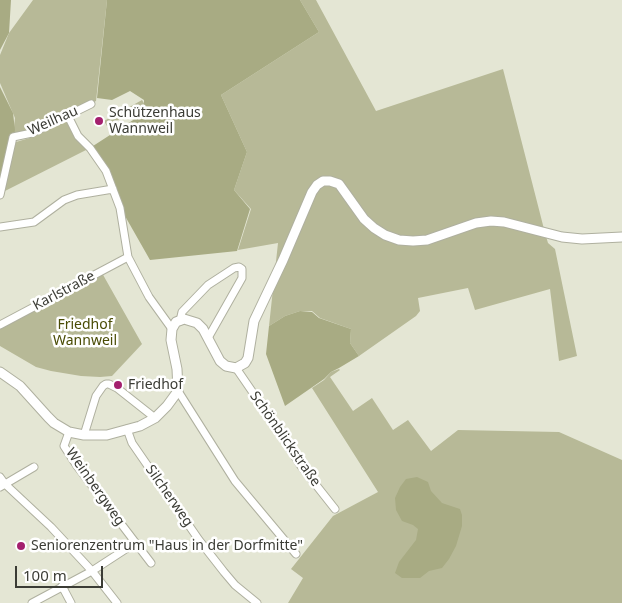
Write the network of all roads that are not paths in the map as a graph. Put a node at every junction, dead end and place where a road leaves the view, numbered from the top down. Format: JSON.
{"nodes":[{"id":1,"x":91,"y":104,"type":"dead end"},
{"id":2,"x":68,"y":116,"type":"junction"},
{"id":3,"x":113,"y":189,"type":"junction"},
{"id":4,"x":0,"y":194,"type":"edge"},
{"id":5,"x":0,"y":227,"type":"edge"},
{"id":6,"x":622,"y":237,"type":"edge"},
{"id":7,"x":128,"y":257,"type":"junction"},
{"id":8,"x":180,"y":321,"type":"junction"},
{"id":9,"x":0,"y":325,"type":"edge"},
{"id":10,"x":172,"y":330,"type":"junction"},
{"id":11,"x":208,"y":338,"type":"junction"},
{"id":12,"x":236,"y":368,"type":"junction"},
{"id":13,"x":0,"y":372,"type":"edge"},
{"id":14,"x":178,"y":391,"type":"junction"},
{"id":15,"x":155,"y":418,"type":"junction"},
{"id":16,"x":127,"y":429,"type":"junction"},
{"id":17,"x":69,"y":432,"type":"junction"},
{"id":18,"x":84,"y":435,"type":"junction"},
{"id":19,"x":34,"y":467,"type":"dead end"},
{"id":20,"x":0,"y":477,"type":"edge"},
{"id":21,"x":2,"y":485,"type":"edge"},
{"id":22,"x":335,"y":509,"type":"dead end"},
{"id":23,"x":135,"y":543,"type":"junction"},
{"id":24,"x":296,"y":554,"type":"dead end"},
{"id":25,"x":151,"y":563,"type":"dead end"},
{"id":26,"x":92,"y":571,"type":"junction"},
{"id":27,"x":62,"y":586,"type":"junction"},
{"id":28,"x":32,"y":603,"type":"edge"},
{"id":29,"x":71,"y":603,"type":"edge"},
{"id":30,"x":117,"y":603,"type":"edge"},
{"id":31,"x":257,"y":603,"type":"edge"}],
"edges":[{"from":1,"to":2,"type":"street","name":"Weilhau"},
{"from":2,"to":3,"type":"street"},
{"from":2,"to":4,"type":"street","name":"Weilhau"},
{"from":3,"to":5,"type":"street"},
{"from":3,"to":7,"type":"street"},
{"from":6,"to":12,"type":"street"},
{"from":7,"to":9,"type":"street","name":"Karlstraße"},
{"from":7,"to":10,"type":"street"},
{"from":8,"to":10,"type":"street"},
{"from":8,"to":11,"type":"street"},
{"from":8,"to":11,"type":"street"},
{"from":10,"to":14,"type":"street"},
{"from":11,"to":12,"type":"street"},
{"from":12,"to":22,"type":"street","name":"Schönblickstraße"},
{"from":13,"to":17,"type":"street"},
{"from":14,"to":15,"type":"street"},
{"from":14,"to":24,"type":"street"},
{"from":15,"to":16,"type":"street"},
{"from":15,"to":18,"type":"street"},
{"from":16,"to":18,"type":"street"},
{"from":16,"to":31,"type":"street","name":"Silcherweg"},
{"from":17,"to":18,"type":"street"},
{"from":17,"to":23,"type":"street","name":"Weinbergweg"},
{"from":19,"to":21,"type":"street"},
{"from":20,"to":21,"type":"street"},
{"from":21,"to":26,"type":"street"},
{"from":23,"to":25,"type":"street","name":"Weinbergweg"},
{"from":23,"to":26,"type":"street"},
{"from":26,"to":27,"type":"street"},
{"from":26,"to":30,"type":"street"},
{"from":27,"to":28,"type":"street"},
{"from":27,"to":29,"type":"street"}]}
